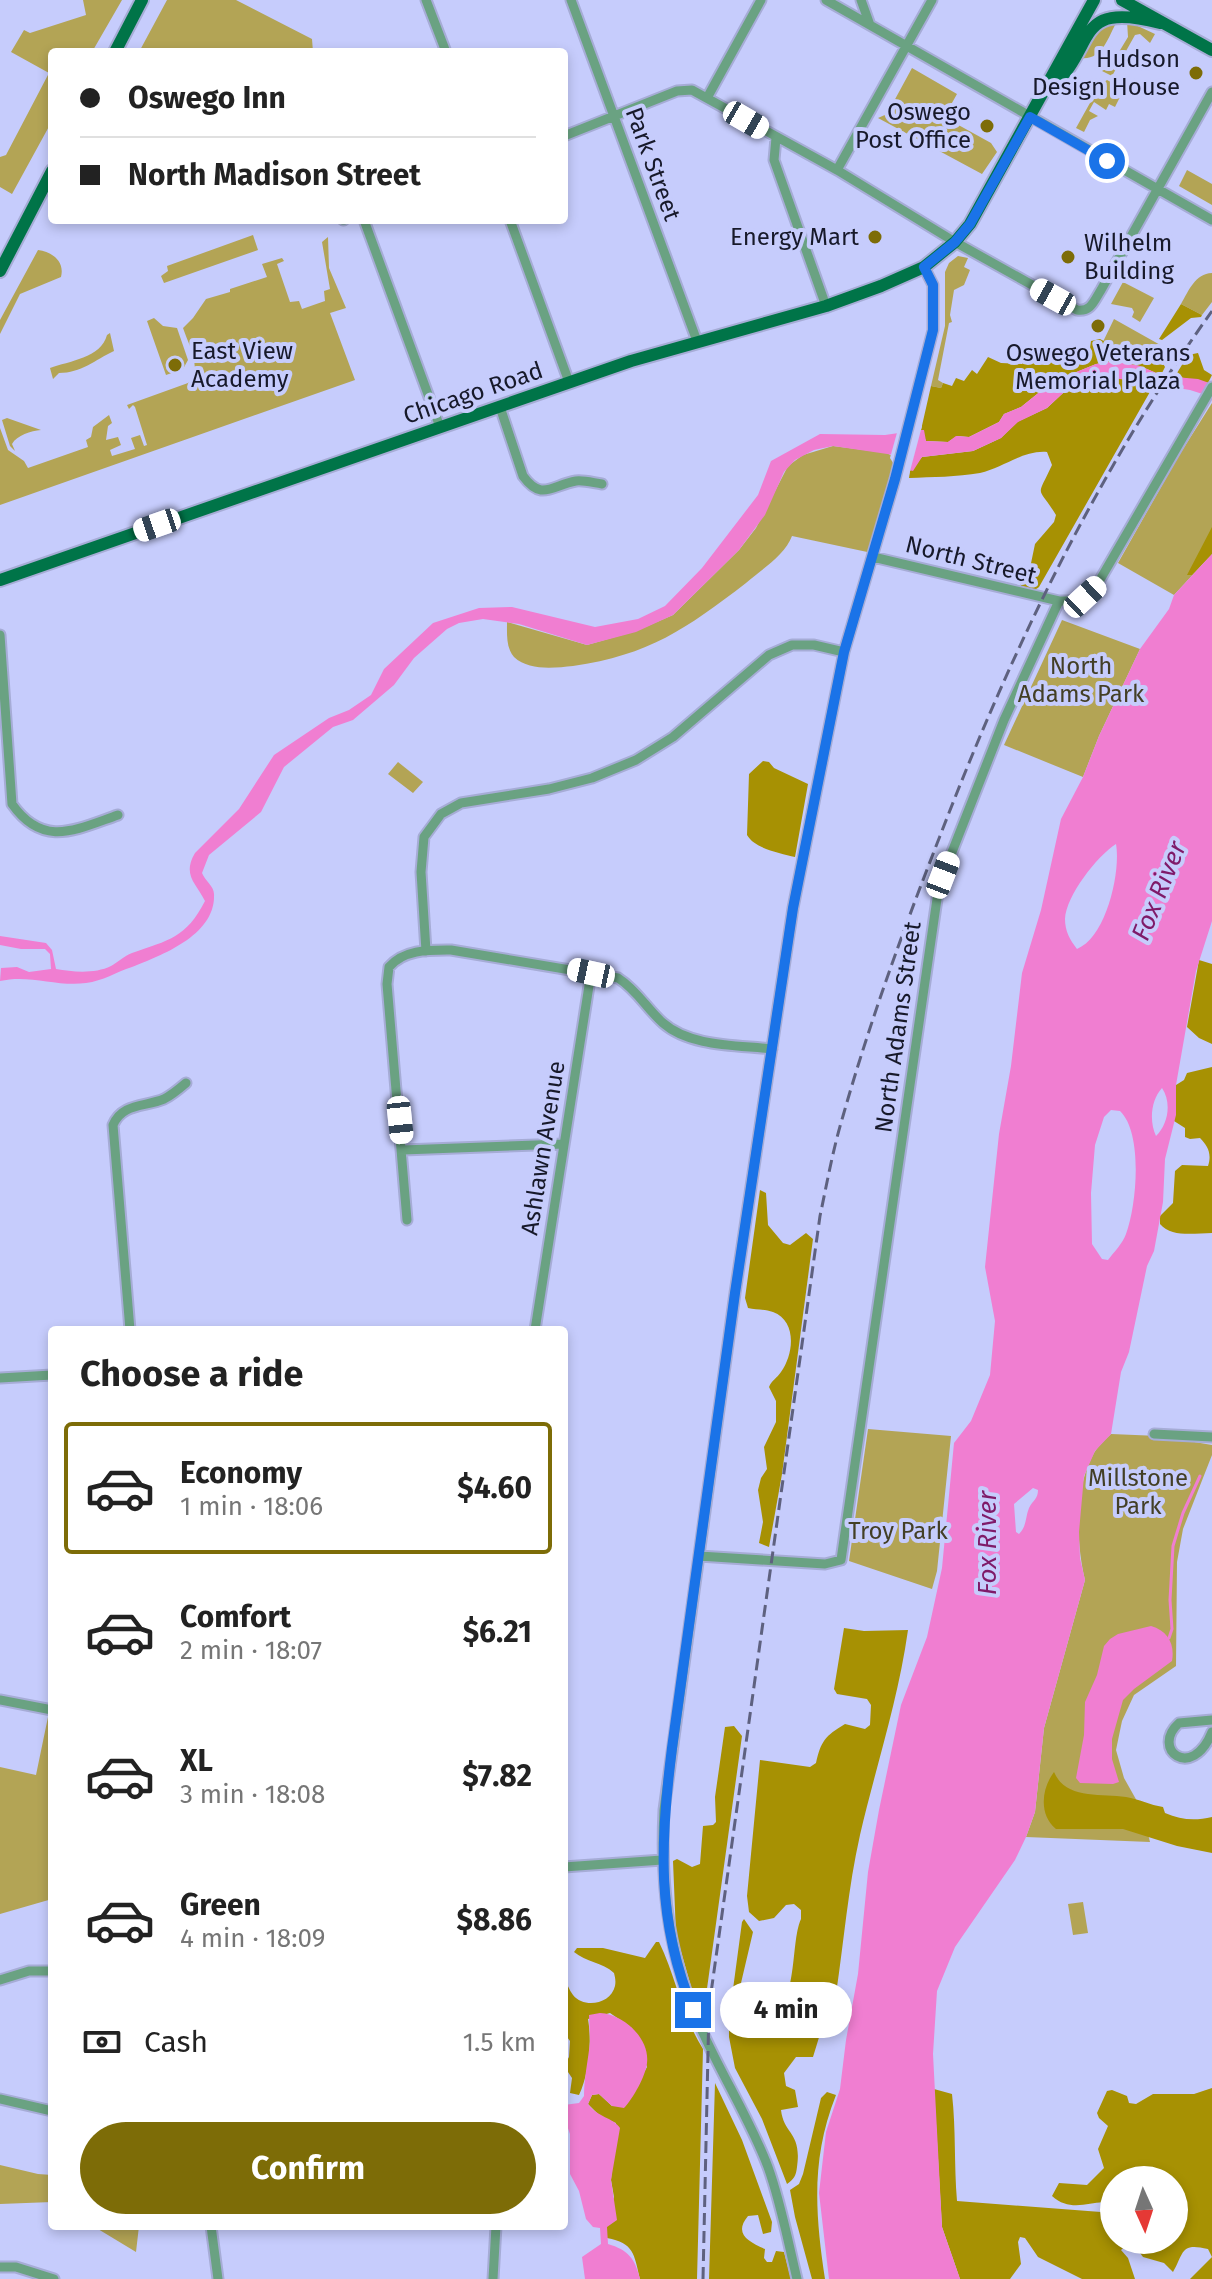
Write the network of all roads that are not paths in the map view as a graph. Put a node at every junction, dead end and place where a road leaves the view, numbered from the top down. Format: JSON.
{"nodes":[{"id":1,"x":142,"y":0,"type":"edge"},
{"id":2,"x":426,"y":0,"type":"edge"},
{"id":3,"x":571,"y":0,"type":"edge"},
{"id":4,"x":761,"y":0,"type":"edge"},
{"id":5,"x":826,"y":0,"type":"edge"},
{"id":6,"x":861,"y":0,"type":"edge"},
{"id":7,"x":932,"y":0,"type":"edge"},
{"id":8,"x":1094,"y":0,"type":"edge"},
{"id":9,"x":1122,"y":0,"type":"edge"},
{"id":10,"x":1160,"y":23,"type":"junction"},
{"id":11,"x":870,"y":25,"type":"junction"},
{"id":12,"x":906,"y":46,"type":"junction"},
{"id":13,"x":117,"y":48,"type":"edge"},
{"id":14,"x":444,"y":48,"type":"edge"},
{"id":15,"x":1212,"y":50,"type":"edge"},
{"id":16,"x":1212,"y":92,"type":"edge"},
{"id":17,"x":1043,"y":94,"type":"junction"},
{"id":18,"x":707,"y":98,"type":"junction"},
{"id":19,"x":614,"y":117,"type":"junction"},
{"id":20,"x":1030,"y":117,"type":"junction"},
{"id":21,"x":568,"y":134,"type":"edge"},
{"id":22,"x":776,"y":138,"type":"junction"},
{"id":23,"x":837,"y":170,"type":"junction"},
{"id":24,"x":48,"y":179,"type":"edge"},
{"id":25,"x":1158,"y":189,"type":"junction"},
{"id":26,"x":1212,"y":220,"type":"edge"},
{"id":27,"x":365,"y":224,"type":"edge"},
{"id":28,"x":511,"y":224,"type":"edge"},
{"id":29,"x":955,"y":242,"type":"junction"},
{"id":30,"x":924,"y":267,"type":"junction"},
{"id":31,"x":0,"y":271,"type":"edge"},
{"id":32,"x":826,"y":306,"type":"junction"},
{"id":33,"x":697,"y":341,"type":"junction"},
{"id":34,"x":569,"y":382,"type":"junction"},
{"id":35,"x":1212,"y":387,"type":"edge"},
{"id":36,"x":500,"y":407,"type":"junction"},
{"id":37,"x":440,"y":427,"type":"junction"},
{"id":38,"x":602,"y":484,"type":"dead end"},
{"id":39,"x":873,"y":557,"type":"junction"},
{"id":40,"x":0,"y":580,"type":"edge"},
{"id":41,"x":1059,"y":601,"type":"junction"},
{"id":42,"x":0,"y":635,"type":"edge"},
{"id":43,"x":844,"y":652,"type":"junction"},
{"id":44,"x":118,"y":815,"type":"dead end"},
{"id":45,"x":426,"y":951,"type":"junction"},
{"id":46,"x":591,"y":973,"type":"junction"},
{"id":47,"x":772,"y":1049,"type":"junction"},
{"id":48,"x":186,"y":1083,"type":"dead end"},
{"id":49,"x":564,"y":1144,"type":"junction"},
{"id":50,"x":403,"y":1150,"type":"junction"},
{"id":51,"x":407,"y":1220,"type":"dead end"},
{"id":52,"x":130,"y":1326,"type":"edge"},
{"id":53,"x":536,"y":1326,"type":"edge"},
{"id":54,"x":48,"y":1375,"type":"edge"},
{"id":55,"x":0,"y":1378,"type":"edge"},
{"id":56,"x":1154,"y":1434,"type":"dead end"},
{"id":57,"x":1212,"y":1437,"type":"edge"},
{"id":58,"x":699,"y":1556,"type":"junction"},
{"id":59,"x":0,"y":1700,"type":"edge"},
{"id":60,"x":48,"y":1709,"type":"edge"},
{"id":61,"x":1212,"y":1720,"type":"edge"},
{"id":62,"x":1212,"y":1732,"type":"edge"},
{"id":63,"x":662,"y":1860,"type":"junction"},
{"id":64,"x":568,"y":1867,"type":"edge"},
{"id":65,"x":48,"y":1971,"type":"edge"},
{"id":66,"x":0,"y":1980,"type":"edge"},
{"id":67,"x":0,"y":2099,"type":"edge"},
{"id":68,"x":48,"y":2110,"type":"edge"},
{"id":69,"x":212,"y":2230,"type":"edge"},
{"id":70,"x":496,"y":2230,"type":"edge"},
{"id":71,"x":0,"y":2267,"type":"edge"},
{"id":72,"x":54,"y":2279,"type":"edge"},
{"id":73,"x":218,"y":2279,"type":"edge"},
{"id":74,"x":493,"y":2279,"type":"edge"},
{"id":75,"x":797,"y":2279,"type":"edge"}],
"edges":[{"from":1,"to":13,"type":"main road"},
{"from":2,"to":14,"type":"street"},
{"from":3,"to":19,"type":"street","name":"Park Street"},
{"from":4,"to":18,"type":"street"},
{"from":5,"to":11,"type":"street"},
{"from":6,"to":11,"type":"street"},
{"from":7,"to":12,"type":"street"},
{"from":8,"to":17,"type":"main road"},
{"from":9,"to":10,"type":"main road"},
{"from":10,"to":15,"type":"main road"},
{"from":10,"to":17,"type":"main road"},
{"from":11,"to":12,"type":"street"},
{"from":12,"to":20,"type":"street"},
{"from":12,"to":23,"type":"street"},
{"from":16,"to":25,"type":"street"},
{"from":17,"to":20,"type":"main road","name":"Chicago Road"},
{"from":18,"to":19,"type":"street"},
{"from":18,"to":22,"type":"street"},
{"from":19,"to":21,"type":"street"},
{"from":19,"to":33,"type":"street","name":"Park Street"},
{"from":20,"to":25,"type":"street"},
{"from":20,"to":29,"type":"main road","name":"Chicago Road"},
{"from":22,"to":23,"type":"street"},
{"from":22,"to":32,"type":"street"},
{"from":23,"to":29,"type":"street"},
{"from":24,"to":31,"type":"main road"},
{"from":25,"to":26,"type":"street"},
{"from":25,"to":29,"type":"street"},
{"from":27,"to":37,"type":"street"},
{"from":28,"to":34,"type":"street"},
{"from":29,"to":30,"type":"main road","name":"Chicago Road"},
{"from":30,"to":32,"type":"main road","name":"Chicago Road"},
{"from":30,"to":39,"type":"street"},
{"from":32,"to":33,"type":"main road","name":"Chicago Road"},
{"from":33,"to":34,"type":"main road","name":"Chicago Road"},
{"from":34,"to":36,"type":"main road","name":"Chicago Road"},
{"from":35,"to":41,"type":"street"},
{"from":36,"to":37,"type":"main road","name":"Chicago Road"},
{"from":36,"to":38,"type":"street"},
{"from":37,"to":40,"type":"main road","name":"Chicago Road"},
{"from":39,"to":41,"type":"street","name":"North Street"},
{"from":39,"to":43,"type":"street"},
{"from":41,"to":58,"type":"street","name":"North Adams Street"},
{"from":42,"to":44,"type":"street"},
{"from":43,"to":45,"type":"street"},
{"from":43,"to":47,"type":"street"},
{"from":45,"to":46,"type":"street"},
{"from":45,"to":50,"type":"street"},
{"from":46,"to":47,"type":"street"},
{"from":46,"to":49,"type":"street","name":"Ashlawn Avenue"},
{"from":47,"to":58,"type":"street"},
{"from":48,"to":52,"type":"street"},
{"from":49,"to":50,"type":"street"},
{"from":49,"to":53,"type":"street","name":"Ashlawn Avenue"},
{"from":50,"to":51,"type":"street"},
{"from":54,"to":55,"type":"street"},
{"from":56,"to":57,"type":"street"},
{"from":58,"to":63,"type":"street"},
{"from":59,"to":60,"type":"street"},
{"from":61,"to":62,"type":"street"},
{"from":63,"to":64,"type":"street"},
{"from":63,"to":75,"type":"street"},
{"from":65,"to":66,"type":"street"},
{"from":67,"to":68,"type":"street"},
{"from":69,"to":73,"type":"street"},
{"from":70,"to":74,"type":"street"},
{"from":71,"to":72,"type":"street"}]}
